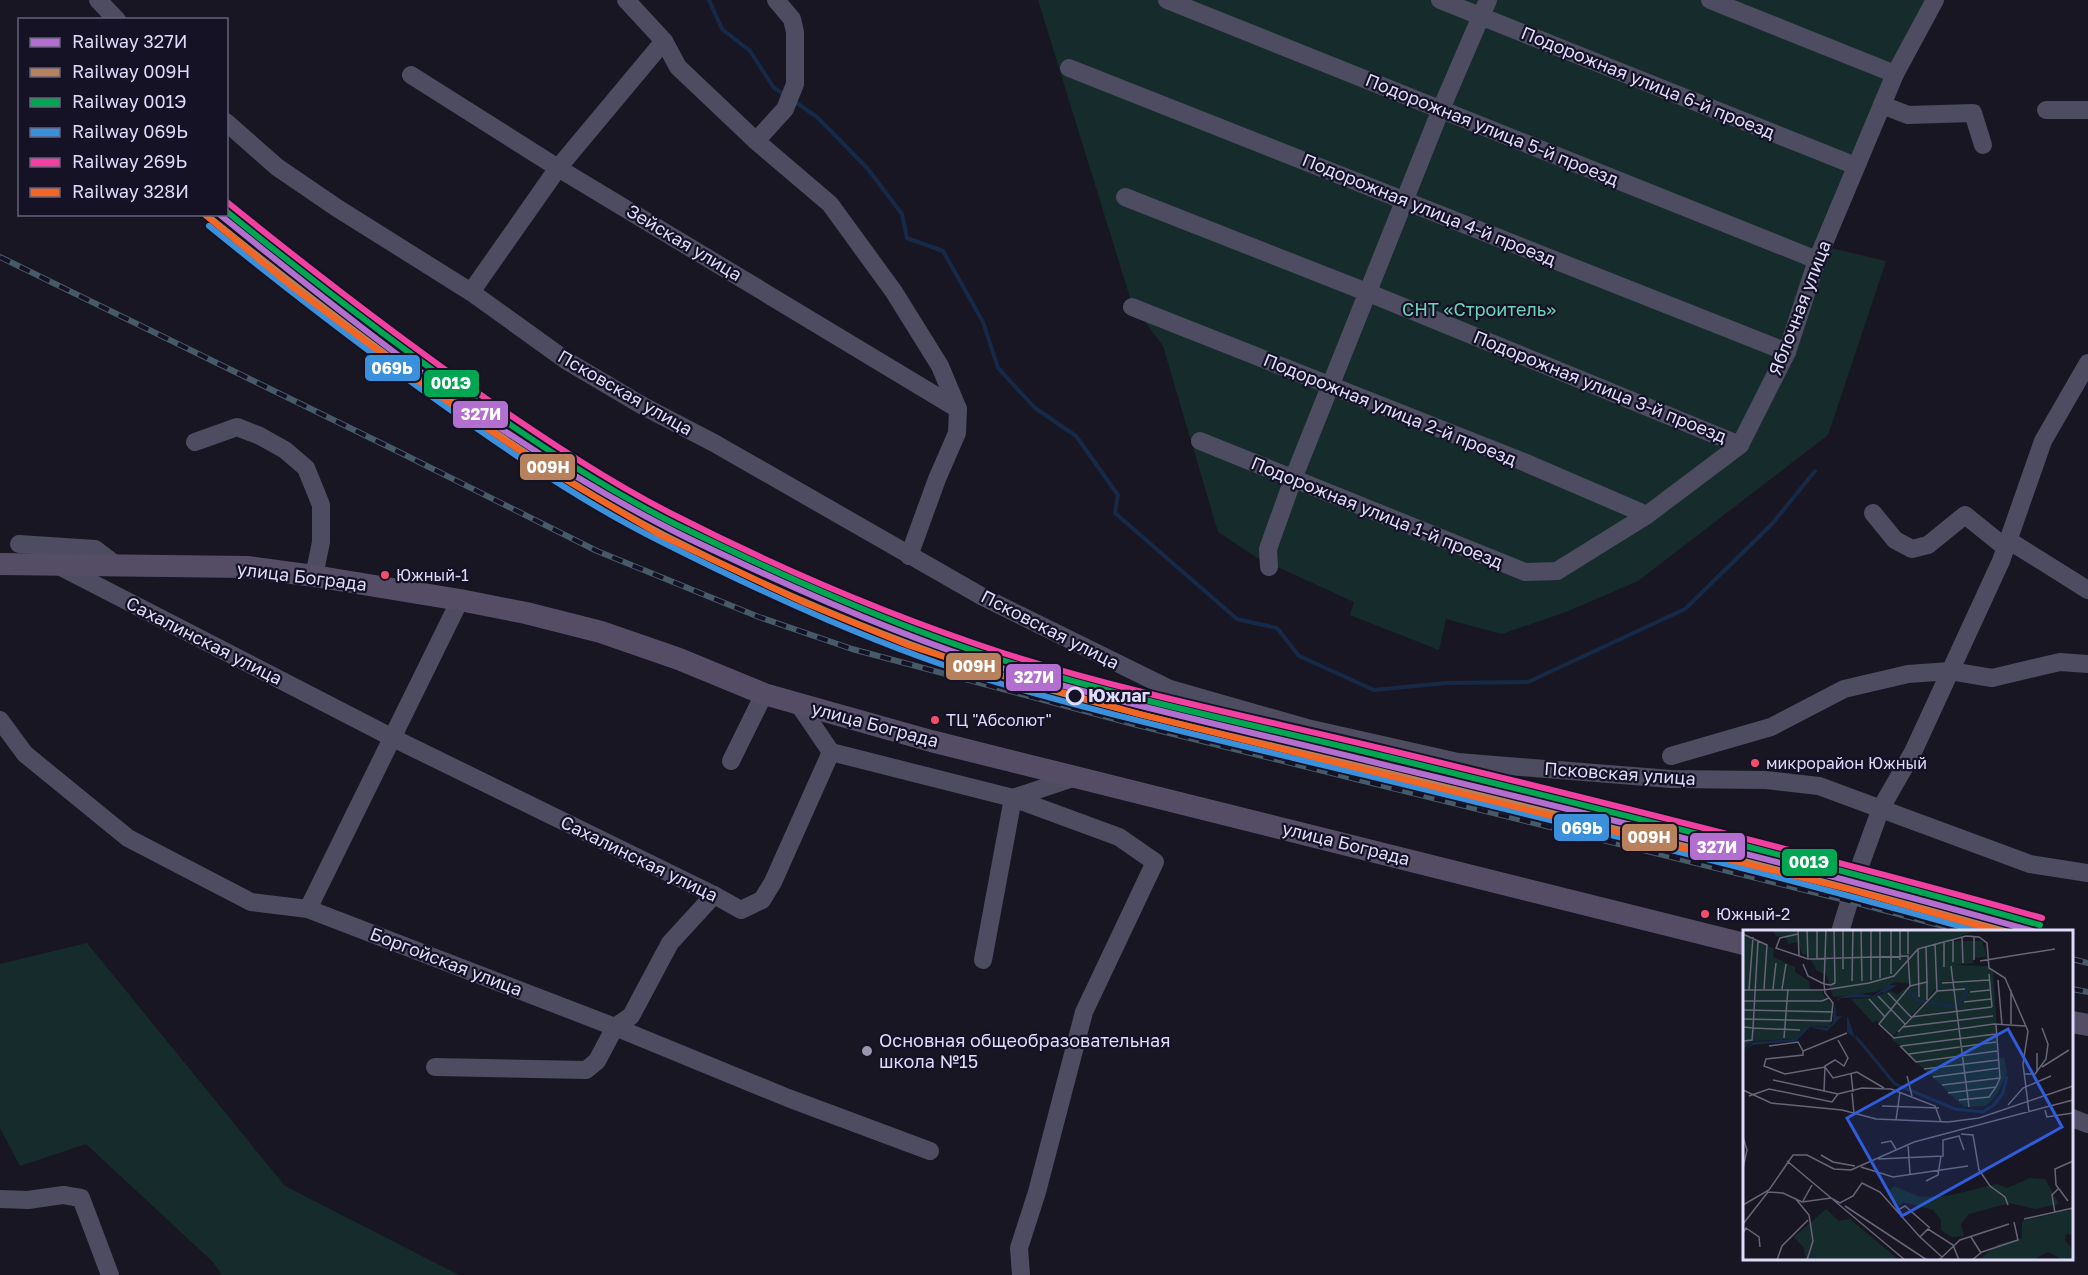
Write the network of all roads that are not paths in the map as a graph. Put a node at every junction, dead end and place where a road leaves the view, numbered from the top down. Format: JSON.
{"nodes":[{"id":1,"x":98,"y":0,"type":"edge"},
{"id":2,"x":626,"y":0,"type":"edge"},
{"id":3,"x":776,"y":0,"type":"edge"},
{"id":4,"x":1167,"y":0,"type":"edge"},
{"id":5,"x":1440,"y":0,"type":"edge"},
{"id":6,"x":1710,"y":0,"type":"edge"},
{"id":7,"x":1935,"y":0,"type":"edge"},
{"id":8,"x":1485,"y":8,"type":"edge"},
{"id":9,"x":115,"y":18,"type":"edge"},
{"id":10,"x":664,"y":41,"type":"junction"},
{"id":11,"x":1069,"y":68,"type":"dead end"},
{"id":12,"x":1895,"y":74,"type":"junction"},
{"id":13,"x":411,"y":75,"type":"dead end"},
{"id":14,"x":1882,"y":105,"type":"junction"},
{"id":15,"x":1441,"y":109,"type":"junction"},
{"id":16,"x":2046,"y":110,"type":"dead end"},
{"id":17,"x":2088,"y":110,"type":"edge"},
{"id":18,"x":228,"y":124,"type":"edge"},
{"id":19,"x":756,"y":141,"type":"junction"},
{"id":20,"x":1983,"y":145,"type":"dead end"},
{"id":21,"x":1856,"y":166,"type":"junction"},
{"id":22,"x":558,"y":168,"type":"junction"},
{"id":23,"x":1125,"y":197,"type":"dead end"},
{"id":24,"x":1405,"y":200,"type":"junction"},
{"id":25,"x":1817,"y":260,"type":"junction"},
{"id":26,"x":471,"y":292,"type":"junction"},
{"id":27,"x":1369,"y":293,"type":"junction"},
{"id":28,"x":1132,"y":307,"type":"dead end"},
{"id":29,"x":1787,"y":352,"type":"junction"},
{"id":30,"x":2088,"y":363,"type":"edge"},
{"id":31,"x":1331,"y":387,"type":"junction"},
{"id":32,"x":958,"y":409,"type":"junction"},
{"id":33,"x":1200,"y":441,"type":"dead end"},
{"id":34,"x":195,"y":442,"type":"dead end"},
{"id":35,"x":1740,"y":445,"type":"junction"},
{"id":36,"x":1293,"y":479,"type":"junction"},
{"id":37,"x":1873,"y":513,"type":"dead end"},
{"id":38,"x":1647,"y":515,"type":"junction"},
{"id":39,"x":19,"y":544,"type":"dead end"},
{"id":40,"x":2007,"y":544,"type":"junction"},
{"id":41,"x":909,"y":556,"type":"junction"},
{"id":42,"x":0,"y":564,"type":"edge"},
{"id":43,"x":56,"y":564,"type":"junction"},
{"id":44,"x":116,"y":565,"type":"junction"},
{"id":45,"x":1269,"y":567,"type":"dead end"},
{"id":46,"x":1557,"y":571,"type":"joint"},
{"id":47,"x":314,"y":576,"type":"junction"},
{"id":48,"x":2088,"y":590,"type":"edge"},
{"id":49,"x":460,"y":600,"type":"junction"},
{"id":50,"x":2088,"y":664,"type":"edge"},
{"id":51,"x":1950,"y":672,"type":"junction"},
{"id":52,"x":764,"y":694,"type":"junction"},
{"id":53,"x":799,"y":705,"type":"junction"},
{"id":54,"x":0,"y":720,"type":"edge"},
{"id":55,"x":393,"y":738,"type":"junction"},
{"id":56,"x":831,"y":752,"type":"junction"},
{"id":57,"x":1671,"y":756,"type":"dead end"},
{"id":58,"x":731,"y":761,"type":"dead end"},
{"id":59,"x":1076,"y":777,"type":"junction"},
{"id":60,"x":1013,"y":798,"type":"junction"},
{"id":61,"x":1881,"y":808,"type":"junction"},
{"id":62,"x":2088,"y":873,"type":"edge"},
{"id":63,"x":714,"y":895,"type":"junction"},
{"id":64,"x":308,"y":909,"type":"junction"},
{"id":65,"x":1841,"y":930,"type":"edge"},
{"id":66,"x":1743,"y":944,"type":"edge"},
{"id":67,"x":982,"y":960,"type":"dead end"},
{"id":68,"x":2073,"y":1022,"type":"edge"},
{"id":69,"x":2088,"y":1025,"type":"edge"},
{"id":70,"x":615,"y":1027,"type":"junction"},
{"id":71,"x":435,"y":1067,"type":"dead end"},
{"id":72,"x":2073,"y":1118,"type":"edge"},
{"id":73,"x":2088,"y":1124,"type":"edge"},
{"id":74,"x":930,"y":1151,"type":"dead end"},
{"id":75,"x":0,"y":1199,"type":"edge"},
{"id":76,"x":110,"y":1275,"type":"edge"},
{"id":77,"x":1021,"y":1275,"type":"edge"}],
"edges":[{"from":1,"to":9,"type":"street"},
{"from":2,"to":10,"type":"street"},
{"from":3,"to":19,"type":"street"},
{"from":4,"to":15,"type":"street","name":"Подорожная улица 5-й проезд"},
{"from":5,"to":8,"type":"street","name":"Подорожная улица 6-й проезд"},
{"from":6,"to":12,"type":"street"},
{"from":7,"to":12,"type":"street","name":"Яблочная улица"},
{"from":8,"to":15,"type":"street"},
{"from":8,"to":21,"type":"street","name":"Подорожная улица 6-й проезд"},
{"from":10,"to":19,"type":"street"},
{"from":10,"to":22,"type":"street"},
{"from":11,"to":24,"type":"street","name":"Подорожная улица 4-й проезд"},
{"from":12,"to":14,"type":"street","name":"Яблочная улица"},
{"from":13,"to":22,"type":"street","name":"Зейская улица"},
{"from":14,"to":20,"type":"street"},
{"from":14,"to":21,"type":"street","name":"Яблочная улица"},
{"from":15,"to":24,"type":"street"},
{"from":15,"to":25,"type":"street","name":"Подорожная улица 5-й проезд"},
{"from":16,"to":17,"type":"street"},
{"from":18,"to":26,"type":"street","name":"Псковская улица"},
{"from":19,"to":32,"type":"street"},
{"from":21,"to":25,"type":"street","name":"Яблочная улица"},
{"from":22,"to":26,"type":"street"},
{"from":22,"to":32,"type":"street","name":"Зейская улица"},
{"from":23,"to":27,"type":"street","name":"Подорожная улица 3-й проезд"},
{"from":24,"to":27,"type":"street"},
{"from":24,"to":29,"type":"street","name":"Подорожная улица 4-й проезд"},
{"from":25,"to":29,"type":"street","name":"Яблочная улица"},
{"from":26,"to":41,"type":"street","name":"Псковская улица"},
{"from":27,"to":31,"type":"street"},
{"from":27,"to":35,"type":"street","name":"Подорожная улица 3-й проезд"},
{"from":28,"to":31,"type":"street","name":"Подорожная улица 2-й проезд"},
{"from":29,"to":35,"type":"street","name":"Яблочная улица"},
{"from":30,"to":40,"type":"street"},
{"from":31,"to":36,"type":"street"},
{"from":31,"to":38,"type":"street","name":"Подорожная улица 2-й проезд"},
{"from":32,"to":41,"type":"street"},
{"from":33,"to":36,"type":"street","name":"Подорожная улица 1-й проезд"},
{"from":34,"to":47,"type":"street"},
{"from":35,"to":38,"type":"street","name":"Яблочная улица"},
{"from":36,"to":45,"type":"street"},
{"from":36,"to":46,"type":"street","name":"Подорожная улица 1-й проезд"},
{"from":37,"to":40,"type":"street"},
{"from":38,"to":46,"type":"street","name":"Яблочная улица"},
{"from":39,"to":44,"type":"street"},
{"from":40,"to":48,"type":"street"},
{"from":40,"to":51,"type":"street"},
{"from":41,"to":61,"type":"street","name":"Псковская улица"},
{"from":42,"to":43,"type":"main road","name":"улица Бограда"},
{"from":43,"to":44,"type":"main road","name":"улица Бограда"},
{"from":43,"to":55,"type":"street","name":"Сахалинская улица"},
{"from":44,"to":47,"type":"main road","name":"улица Бограда"},
{"from":47,"to":49,"type":"main road","name":"улица Бограда"},
{"from":49,"to":52,"type":"main road","name":"улица Бограда"},
{"from":49,"to":55,"type":"street"},
{"from":50,"to":51,"type":"street"},
{"from":51,"to":57,"type":"street"},
{"from":51,"to":61,"type":"street"},
{"from":52,"to":53,"type":"main road","name":"улица Бограда"},
{"from":52,"to":58,"type":"street"},
{"from":53,"to":56,"type":"street"},
{"from":53,"to":59,"type":"main road","name":"улица Бограда"},
{"from":54,"to":64,"type":"street","name":"Боргойская улица"},
{"from":55,"to":63,"type":"street","name":"Сахалинская улица"},
{"from":55,"to":64,"type":"street"},
{"from":56,"to":60,"type":"street"},
{"from":56,"to":63,"type":"street","name":"Сахалинская улица"},
{"from":59,"to":60,"type":"street"},
{"from":59,"to":66,"type":"main road","name":"улица Бограда"},
{"from":60,"to":67,"type":"street"},
{"from":60,"to":77,"type":"street"},
{"from":61,"to":62,"type":"street","name":"Псковская улица"},
{"from":61,"to":65,"type":"street"},
{"from":63,"to":70,"type":"street"},
{"from":64,"to":70,"type":"street","name":"Боргойская улица"},
{"from":68,"to":69,"type":"main road"},
{"from":70,"to":71,"type":"street"},
{"from":70,"to":74,"type":"street","name":"Боргойская улица"},
{"from":72,"to":73,"type":"street"},
{"from":75,"to":76,"type":"street"}]}
